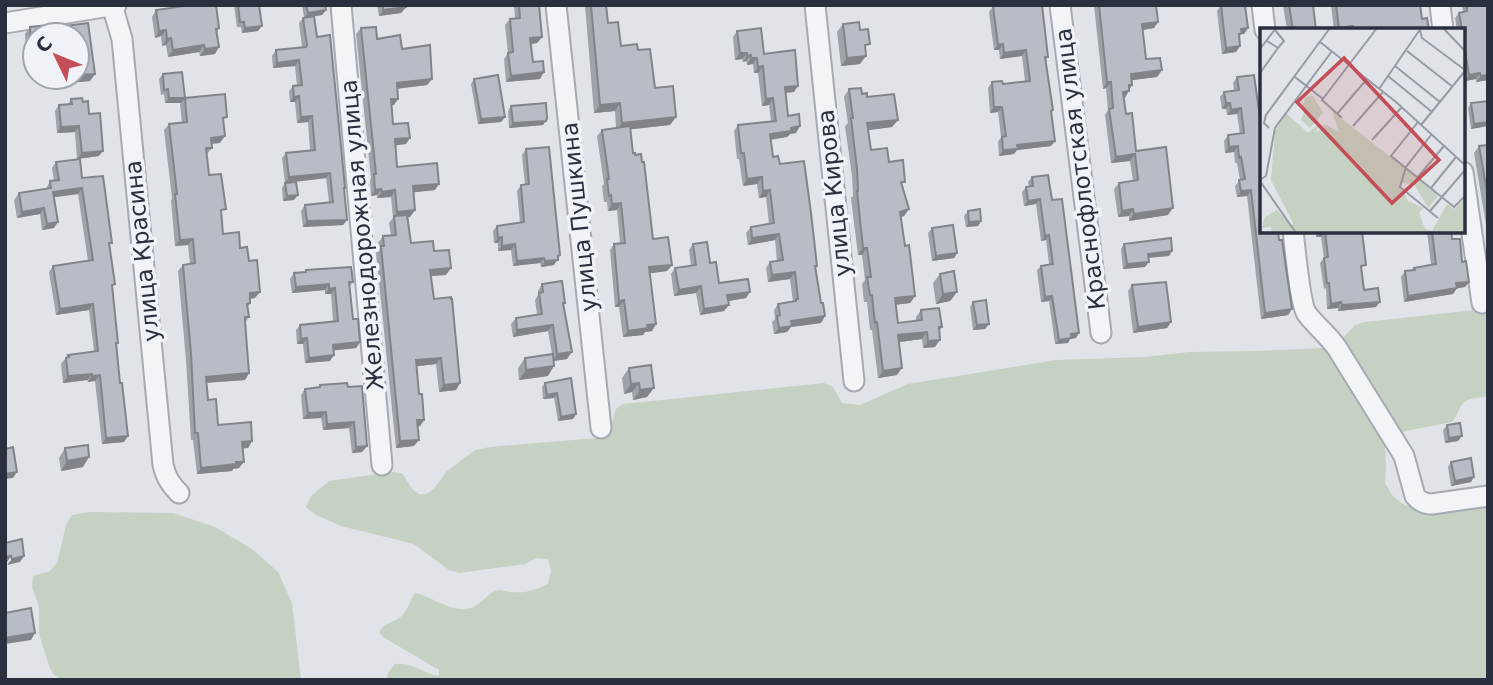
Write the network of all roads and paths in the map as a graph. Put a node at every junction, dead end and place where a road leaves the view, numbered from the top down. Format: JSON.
{"nodes":[{"id":1,"x":113,"y":5,"type":"edge"},
{"id":2,"x":341,"y":5,"type":"edge"},
{"id":3,"x":556,"y":5,"type":"edge"},
{"id":4,"x":815,"y":5,"type":"edge"},
{"id":5,"x":1060,"y":5,"type":"edge"},
{"id":6,"x":1262,"y":5,"type":"edge"},
{"id":7,"x":1440,"y":5,"type":"edge"},
{"id":8,"x":5,"y":23,"type":"edge"},
{"id":9,"x":1265,"y":28,"type":"edge"},
{"id":10,"x":1443,"y":28,"type":"edge"},
{"id":11,"x":1465,"y":186,"type":"edge"},
{"id":12,"x":1293,"y":233,"type":"edge"},
{"id":13,"x":1482,"y":303,"type":"dead end"},
{"id":14,"x":1101,"y":333,"type":"dead end"},
{"id":15,"x":854,"y":381,"type":"dead end"},
{"id":16,"x":601,"y":428,"type":"dead end"},
{"id":17,"x":382,"y":465,"type":"dead end"},
{"id":18,"x":179,"y":493,"type":"dead end"},
{"id":19,"x":1488,"y":496,"type":"edge"}],
"edges":[{"from":1,"to":8,"type":"street"},
{"from":1,"to":18,"type":"street","name":"улица Красина"},
{"from":2,"to":17,"type":"street","name":"Железнодорожная улица"},
{"from":3,"to":16,"type":"street","name":"улица Пушкина"},
{"from":4,"to":15,"type":"street","name":"улица Кирова"},
{"from":5,"to":14,"type":"street","name":"Краснофлотская улица"},
{"from":6,"to":9,"type":"street"},
{"from":7,"to":10,"type":"street"},
{"from":11,"to":13,"type":"street"},
{"from":12,"to":19,"type":"street"}]}
